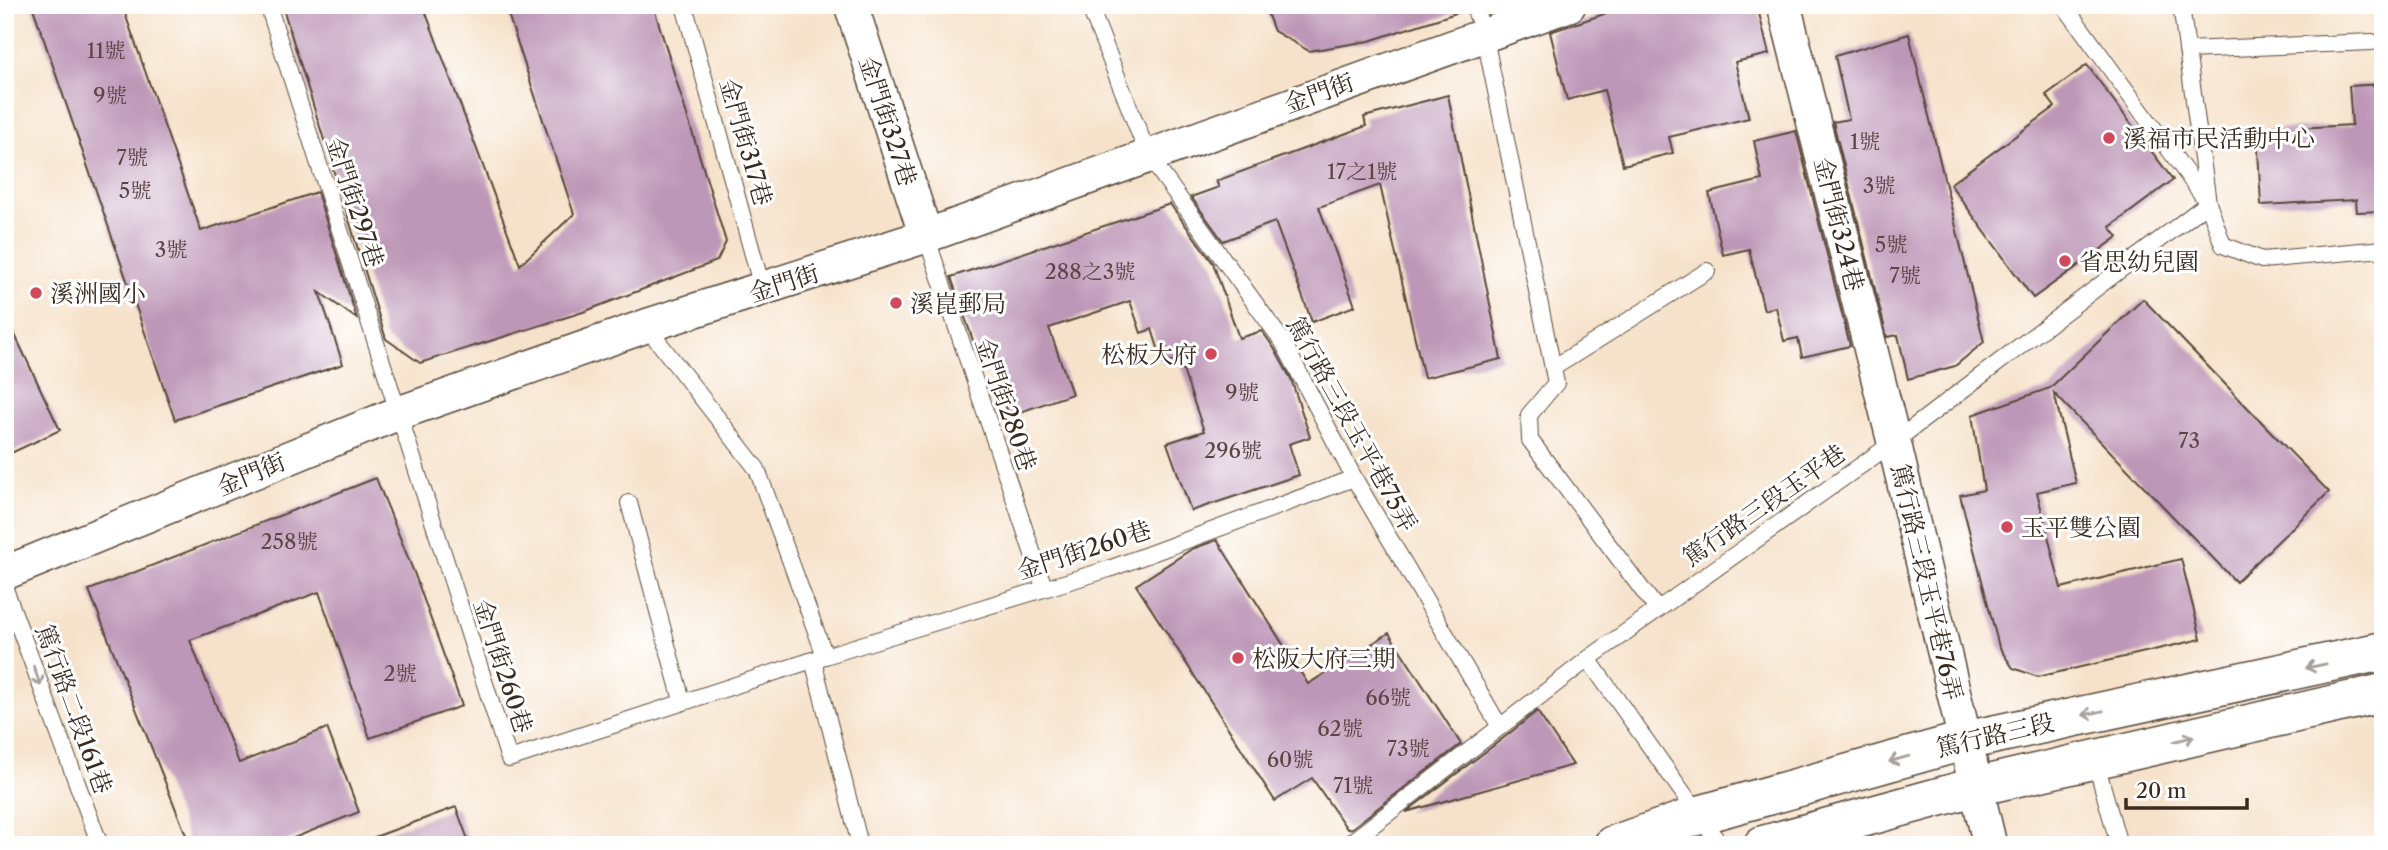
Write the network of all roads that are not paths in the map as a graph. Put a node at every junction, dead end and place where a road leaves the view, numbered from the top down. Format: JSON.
{"nodes":[{"id":1,"x":268,"y":5,"type":"edge"},
{"id":2,"x":684,"y":5,"type":"edge"},
{"id":3,"x":851,"y":5,"type":"edge"},
{"id":4,"x":1089,"y":5,"type":"edge"},
{"id":5,"x":1569,"y":5,"type":"edge"},
{"id":6,"x":1784,"y":5,"type":"edge"},
{"id":7,"x":2064,"y":5,"type":"edge"},
{"id":8,"x":2181,"y":5,"type":"edge"},
{"id":9,"x":1478,"y":19,"type":"edge"},
{"id":10,"x":2372,"y":42,"type":"dead end"},
{"id":11,"x":2187,"y":50,"type":"junction"},
{"id":12,"x":1148,"y":155,"type":"junction"},
{"id":13,"x":2208,"y":203,"type":"junction"},
{"id":14,"x":926,"y":236,"type":"junction"},
{"id":15,"x":2383,"y":248,"type":"edge"},
{"id":16,"x":1707,"y":271,"type":"dead end"},
{"id":17,"x":763,"y":290,"type":"junction"},
{"id":18,"x":646,"y":327,"type":"junction"},
{"id":19,"x":1555,"y":375,"type":"junction"},
{"id":20,"x":399,"y":413,"type":"junction"},
{"id":21,"x":1894,"y":442,"type":"junction"},
{"id":22,"x":1354,"y":478,"type":"junction"},
{"id":23,"x":629,"y":503,"type":"dead end"},
{"id":24,"x":5,"y":573,"type":"edge"},
{"id":25,"x":1044,"y":587,"type":"junction"},
{"id":26,"x":5,"y":589,"type":"edge"},
{"id":27,"x":1656,"y":608,"type":"junction"},
{"id":28,"x":2383,"y":651,"type":"edge"},
{"id":29,"x":819,"y":658,"type":"junction"},
{"id":30,"x":1588,"y":659,"type":"junction"},
{"id":31,"x":2383,"y":693,"type":"edge"},
{"id":32,"x":682,"y":701,"type":"junction"},
{"id":33,"x":1500,"y":727,"type":"junction"},
{"id":34,"x":1964,"y":741,"type":"junction"},
{"id":35,"x":2095,"y":760,"type":"junction"},
{"id":36,"x":1975,"y":787,"type":"junction"},
{"id":37,"x":1709,"y":830,"type":"edge"},
{"id":38,"x":100,"y":845,"type":"edge"},
{"id":39,"x":860,"y":845,"type":"edge"},
{"id":40,"x":1348,"y":845,"type":"edge"},
{"id":41,"x":1614,"y":845,"type":"edge"},
{"id":42,"x":1763,"y":845,"type":"edge"},
{"id":43,"x":1990,"y":845,"type":"edge"},
{"id":44,"x":2119,"y":845,"type":"edge"}],
"edges":[{"from":1,"to":20,"type":"lane","name":"金門街297巷"},
{"from":2,"to":17,"type":"lane","name":"金門街317巷"},
{"from":3,"to":14,"type":"street","name":"金門街327巷"},
{"from":4,"to":12,"type":"lane","name":"篤行路三段玉平巷75弄"},
{"from":5,"to":9,"type":"street","name":"金門街"},
{"from":6,"to":21,"type":"street","name":"金門街324巷"},
{"from":7,"to":13,"type":"lane"},
{"from":8,"to":11,"type":"lane"},
{"from":9,"to":12,"type":"street","name":"金門街"},
{"from":9,"to":19,"type":"lane"},
{"from":10,"to":11,"type":"lane"},
{"from":11,"to":13,"type":"lane"},
{"from":12,"to":14,"type":"street","name":"金門街"},
{"from":12,"to":22,"type":"lane","name":"篤行路三段玉平巷75弄"},
{"from":13,"to":15,"type":"lane"},
{"from":13,"to":21,"type":"lane","name":"篤行路三段玉平巷"},
{"from":14,"to":17,"type":"street","name":"金門街"},
{"from":14,"to":25,"type":"lane","name":"金門街280巷"},
{"from":16,"to":19,"type":"lane"},
{"from":17,"to":18,"type":"street","name":"金門街"},
{"from":18,"to":20,"type":"street","name":"金門街"},
{"from":18,"to":29,"type":"lane"},
{"from":19,"to":27,"type":"lane"},
{"from":20,"to":24,"type":"street","name":"金門街"},
{"from":20,"to":32,"type":"lane","name":"金門街260巷"},
{"from":21,"to":27,"type":"lane","name":"篤行路三段玉平巷"},
{"from":21,"to":34,"type":"street","name":"篤行路三段玉平巷76弄"},
{"from":22,"to":25,"type":"lane","name":"金門街260巷"},
{"from":22,"to":33,"type":"lane","name":"篤行路三段玉平巷75弄"},
{"from":23,"to":32,"type":"lane"},
{"from":25,"to":29,"type":"lane","name":"金門街260巷"},
{"from":26,"to":38,"type":"lane","name":"篤行路二段161巷","one_way":true},
{"from":27,"to":30,"type":"lane","name":"篤行路三段玉平巷"},
{"from":28,"to":34,"type":"street","name":"篤行路三段","one_way":true},
{"from":29,"to":32,"type":"lane","name":"金門街260巷"},
{"from":29,"to":39,"type":"lane"},
{"from":30,"to":33,"type":"lane","name":"篤行路三段玉平巷"},
{"from":30,"to":37,"type":"lane"},
{"from":35,"to":31,"type":"street","name":"篤行路三段","one_way":true},
{"from":33,"to":40,"type":"lane","name":"篤行路三段玉平巷"},
{"from":34,"to":36,"type":"street","name":"篤行路三段玉平巷76弄"},
{"from":34,"to":37,"type":"street","name":"篤行路三段","one_way":true},
{"from":35,"to":36,"type":"street","name":"篤行路三段"},
{"from":35,"to":44,"type":"lane"},
{"from":36,"to":42,"type":"street","name":"篤行路三段"},
{"from":36,"to":43,"type":"street","name":"篤行路三段玉平巷76弄"},
{"from":37,"to":41,"type":"street","name":"篤行路三段"}]}
